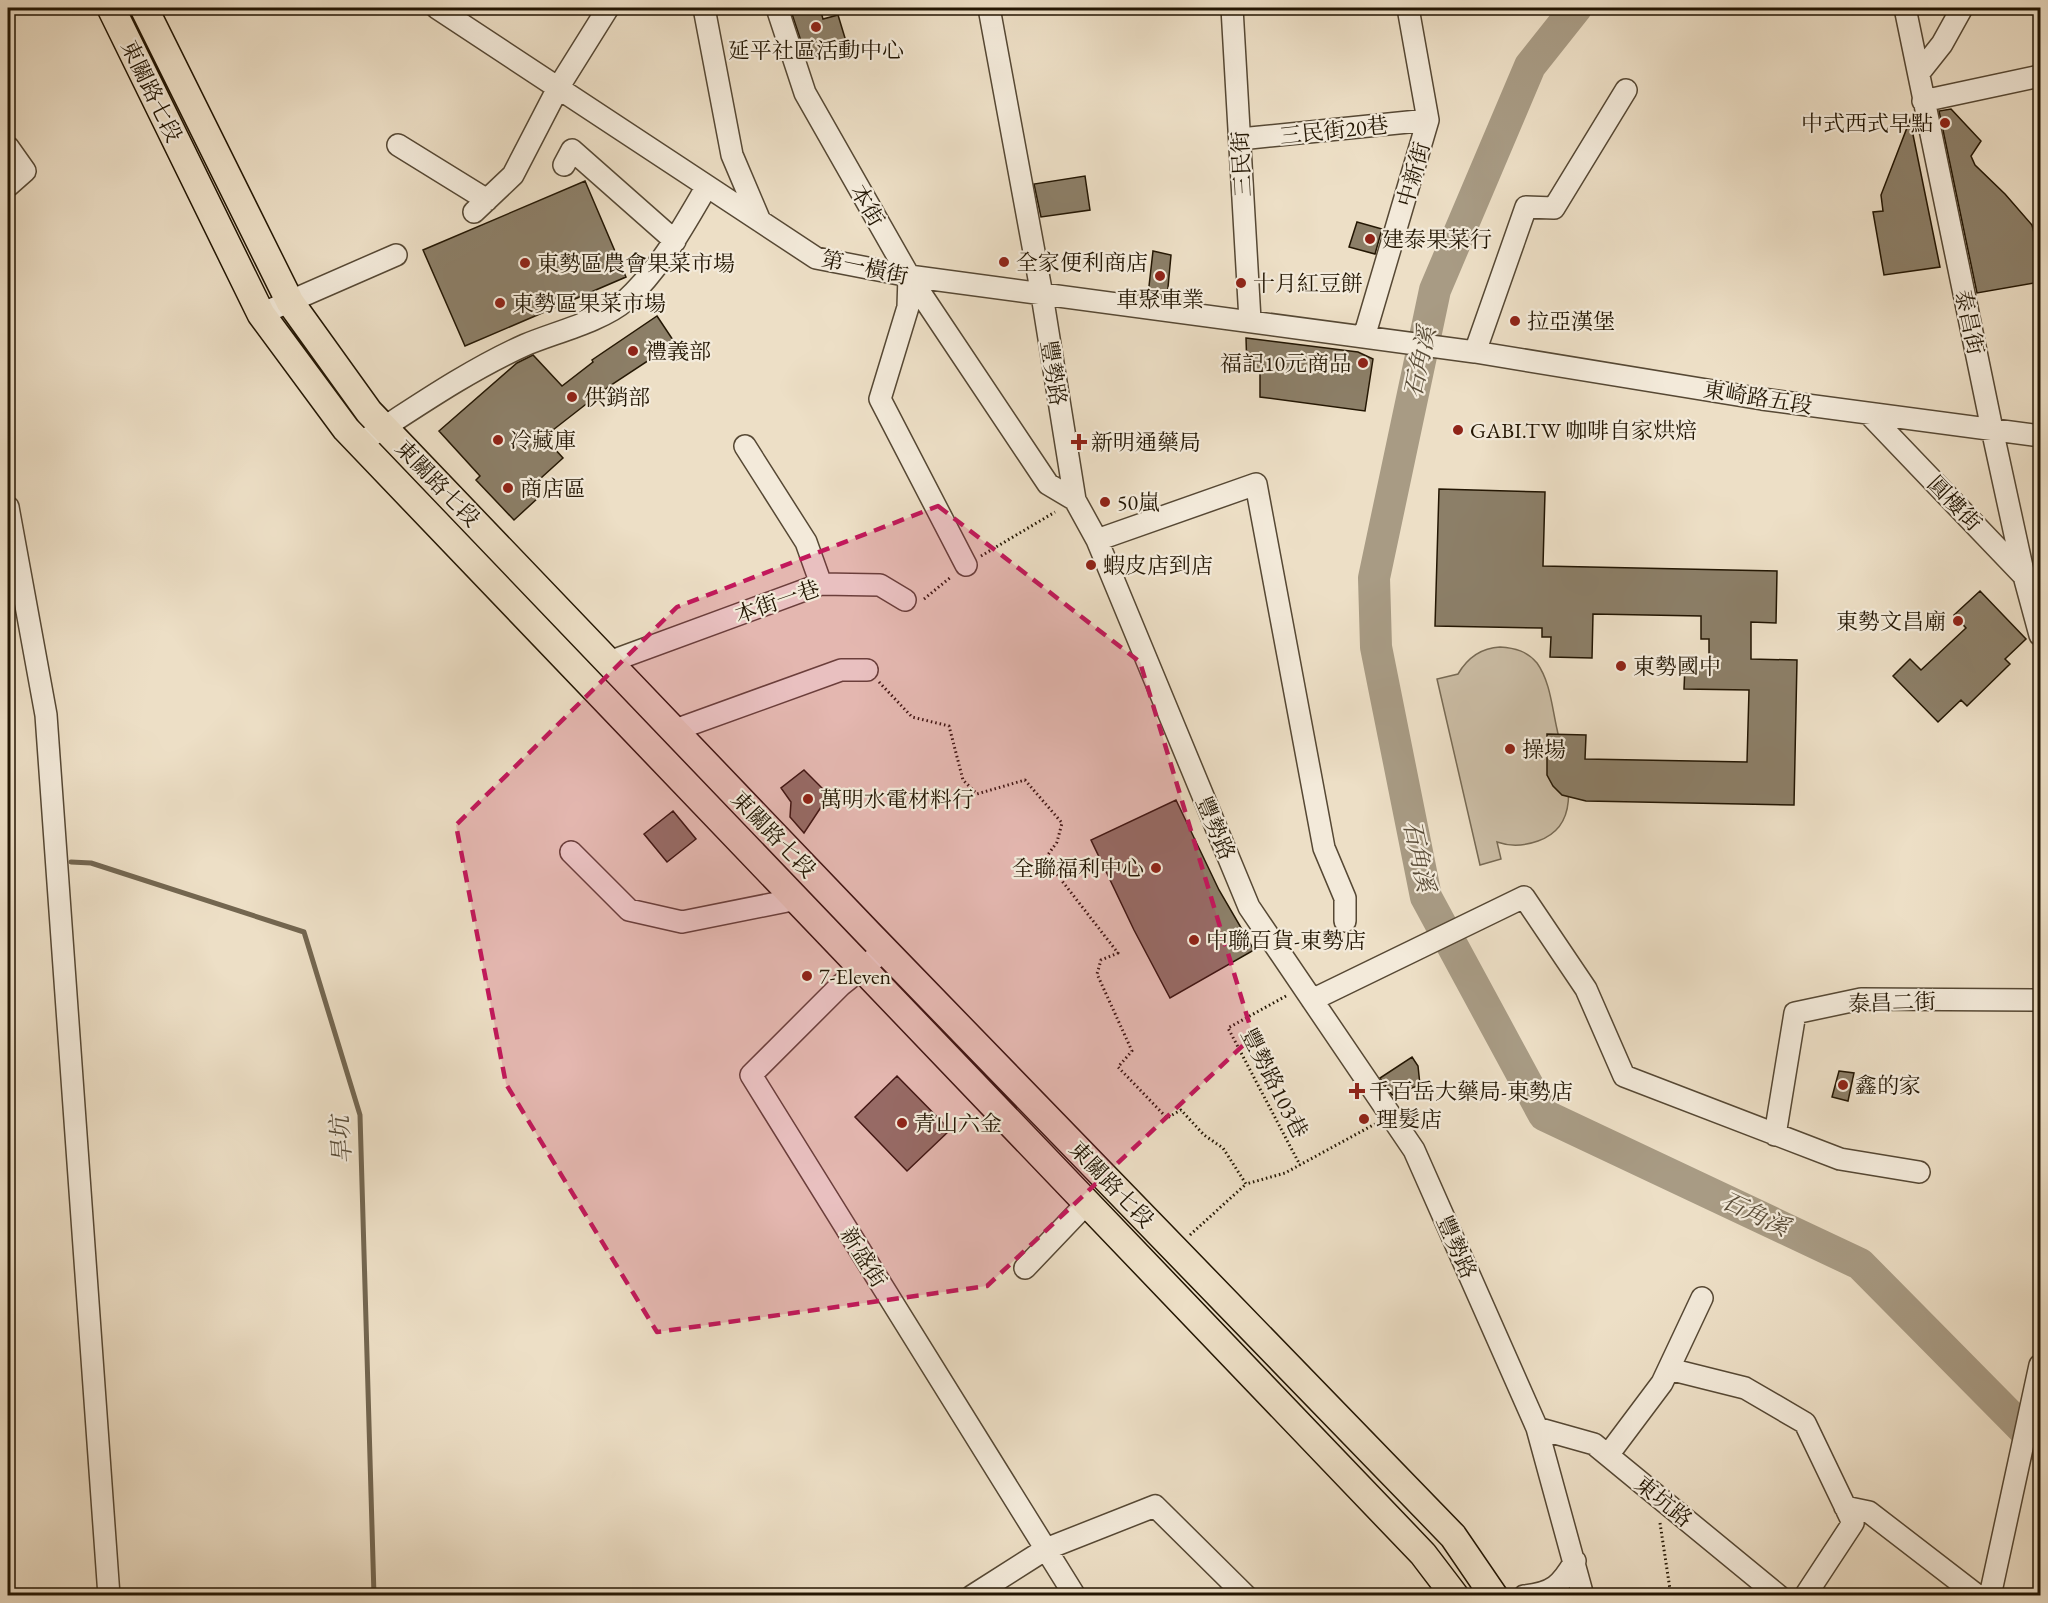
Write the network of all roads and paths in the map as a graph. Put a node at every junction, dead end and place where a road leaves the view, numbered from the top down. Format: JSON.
{"nodes":[{"id":1,"x":111,"y":8,"type":"edge"},
{"id":2,"x":144,"y":8,"type":"edge"},
{"id":3,"x":437,"y":8,"type":"edge"},
{"id":4,"x":608,"y":8,"type":"edge"},
{"id":5,"x":704,"y":8,"type":"edge"},
{"id":6,"x":777,"y":8,"type":"edge"},
{"id":7,"x":989,"y":8,"type":"edge"},
{"id":8,"x":1232,"y":8,"type":"edge"},
{"id":9,"x":1408,"y":8,"type":"edge"},
{"id":10,"x":1905,"y":8,"type":"edge"},
{"id":11,"x":1962,"y":8,"type":"edge"},
{"id":12,"x":1918,"y":73,"type":"junction"},
{"id":13,"x":2040,"y":76,"type":"edge"},
{"id":14,"x":558,"y":88,"type":"junction"},
{"id":15,"x":1626,"y":90,"type":"dead end"},
{"id":16,"x":1923,"y":101,"type":"junction"},
{"id":17,"x":1428,"y":120,"type":"junction"},
{"id":18,"x":1240,"y":139,"type":"junction"},
{"id":19,"x":398,"y":145,"type":"dead end"},
{"id":20,"x":8,"y":147,"type":"edge"},
{"id":21,"x":564,"y":165,"type":"dead end"},
{"id":22,"x":8,"y":186,"type":"edge"},
{"id":23,"x":707,"y":186,"type":"junction"},
{"id":24,"x":760,"y":221,"type":"junction"},
{"id":25,"x":675,"y":241,"type":"junction"},
{"id":26,"x":396,"y":255,"type":"dead end"},
{"id":27,"x":909,"y":276,"type":"junction"},
{"id":28,"x":1042,"y":295,"type":"junction"},
{"id":29,"x":290,"y":302,"type":"junction"},
{"id":30,"x":261,"y":314,"type":"junction"},
{"id":31,"x":1250,"y":320,"type":"junction"},
{"id":32,"x":1364,"y":337,"type":"junction"},
{"id":33,"x":1476,"y":352,"type":"junction"},
{"id":34,"x":1869,"y":414,"type":"junction"},
{"id":35,"x":384,"y":427,"type":"junction"},
{"id":36,"x":1992,"y":429,"type":"junction"},
{"id":37,"x":2040,"y":436,"type":"edge"},
{"id":38,"x":360,"y":443,"type":"junction"},
{"id":39,"x":745,"y":446,"type":"dead end"},
{"id":40,"x":1075,"y":500,"type":"junction"},
{"id":41,"x":8,"y":507,"type":"edge"},
{"id":42,"x":1097,"y":540,"type":"junction"},
{"id":43,"x":966,"y":565,"type":"junction"},
{"id":44,"x":2025,"y":576,"type":"junction"},
{"id":45,"x":821,"y":584,"type":"junction"},
{"id":46,"x":2040,"y":592,"type":"edge"},
{"id":47,"x":905,"y":600,"type":"joint"},
{"id":48,"x":2040,"y":635,"type":"edge"},
{"id":49,"x":609,"y":662,"type":"junction"},
{"id":50,"x":867,"y":670,"type":"joint"},
{"id":51,"x":675,"y":730,"type":"junction"},
{"id":52,"x":571,"y":852,"type":"dead end"},
{"id":53,"x":797,"y":899,"type":"junction"},
{"id":54,"x":1345,"y":921,"type":"dead end"},
{"id":55,"x":885,"y":950,"type":"junction"},
{"id":56,"x":862,"y":968,"type":"junction"},
{"id":57,"x":1308,"y":993,"type":"junction"},
{"id":58,"x":2040,"y":1000,"type":"edge"},
{"id":59,"x":1391,"y":1116,"type":"junction"},
{"id":60,"x":1775,"y":1135,"type":"junction"},
{"id":61,"x":1299,"y":1165,"type":"junction"},
{"id":62,"x":1919,"y":1172,"type":"dead end"},
{"id":63,"x":1246,"y":1184,"type":"junction"},
{"id":64,"x":1087,"y":1203,"type":"junction"},
{"id":65,"x":1174,"y":1248,"type":"junction"},
{"id":66,"x":1025,"y":1268,"type":"dead end"},
{"id":67,"x":1702,"y":1298,"type":"dead end"},
{"id":68,"x":2040,"y":1368,"type":"edge"},
{"id":69,"x":1669,"y":1369,"type":"junction"},
{"id":70,"x":1538,"y":1428,"type":"junction"},
{"id":71,"x":1608,"y":1455,"type":"junction"},
{"id":72,"x":1654,"y":1494,"type":"junction"},
{"id":73,"x":1845,"y":1507,"type":"junction"},
{"id":74,"x":1046,"y":1549,"type":"junction"},
{"id":75,"x":1575,"y":1561,"type":"junction"},
{"id":76,"x":1500,"y":1595,"type":"edge"},
{"id":77,"x":109,"y":1596,"type":"edge"},
{"id":78,"x":972,"y":1596,"type":"edge"},
{"id":79,"x":1075,"y":1596,"type":"edge"},
{"id":80,"x":1246,"y":1596,"type":"edge"},
{"id":81,"x":1455,"y":1596,"type":"edge"},
{"id":82,"x":1524,"y":1596,"type":"edge"},
{"id":83,"x":1583,"y":1596,"type":"edge"},
{"id":84,"x":1671,"y":1596,"type":"edge"},
{"id":85,"x":1779,"y":1596,"type":"edge"},
{"id":86,"x":1805,"y":1596,"type":"edge"},
{"id":87,"x":1978,"y":1596,"type":"edge"},
{"id":88,"x":1990,"y":1596,"type":"edge"}],
"edges":[{"from":1,"to":30,"type":"main road","name":"東關路七段"},
{"from":2,"to":29,"type":"main road","name":"東關路七段"},
{"from":3,"to":14,"type":"street","name":"第一橫街"},
{"from":4,"to":14,"type":"street"},
{"from":5,"to":24,"type":"street"},
{"from":6,"to":27,"type":"street","name":"本街"},
{"from":7,"to":28,"type":"street","name":"豐勢路"},
{"from":8,"to":18,"type":"street","name":"三民街"},
{"from":9,"to":17,"type":"street","name":"中新街"},
{"from":10,"to":12,"type":"street","name":"泰昌街"},
{"from":11,"to":12,"type":"street"},
{"from":12,"to":16,"type":"street","name":"泰昌街"},
{"from":13,"to":16,"type":"street"},
{"from":14,"to":19,"type":"street"},
{"from":14,"to":23,"type":"street","name":"第一橫街"},
{"from":15,"to":33,"type":"street"},
{"from":16,"to":36,"type":"street","name":"泰昌街"},
{"from":17,"to":18,"type":"street","name":"三民街20巷"},
{"from":17,"to":32,"type":"street","name":"中新街"},
{"from":18,"to":31,"type":"street","name":"三民街"},
{"from":20,"to":22,"type":"street"},
{"from":21,"to":25,"type":"street"},
{"from":23,"to":24,"type":"street","name":"第一橫街"},
{"from":23,"to":25,"type":"street"},
{"from":24,"to":27,"type":"street","name":"第一橫街"},
{"from":25,"to":35,"type":"street"},
{"from":26,"to":29,"type":"street"},
{"from":27,"to":28,"type":"street","name":"第一橫街"},
{"from":27,"to":40,"type":"street","name":"本街"},
{"from":27,"to":43,"type":"street"},
{"from":28,"to":31,"type":"street","name":"第一橫街"},
{"from":28,"to":40,"type":"street","name":"豐勢路"},
{"from":29,"to":30,"type":"street"},
{"from":29,"to":35,"type":"main road","name":"東關路七段"},
{"from":30,"to":38,"type":"main road","name":"東關路七段"},
{"from":31,"to":32,"type":"street","name":"第一橫街"},
{"from":32,"to":33,"type":"street","name":"東崎路五段"},
{"from":33,"to":34,"type":"street","name":"東崎路五段"},
{"from":34,"to":36,"type":"street","name":"東崎路五段"},
{"from":34,"to":44,"type":"street","name":"圓樓街"},
{"from":35,"to":38,"type":"street"},
{"from":35,"to":49,"type":"main road","name":"東關路七段"},
{"from":36,"to":37,"type":"street","name":"東崎路五段"},
{"from":36,"to":44,"type":"street","name":"泰昌街"},
{"from":38,"to":53,"type":"main road","name":"東關路七段"},
{"from":39,"to":45,"type":"street"},
{"from":40,"to":42,"type":"street","name":"豐勢路"},
{"from":40,"to":43,"type":"path"},
{"from":41,"to":77,"type":"street"},
{"from":42,"to":54,"type":"street"},
{"from":42,"to":57,"type":"street","name":"豐勢路"},
{"from":43,"to":47,"type":"path"},
{"from":44,"to":46,"type":"street","name":"圓樓街"},
{"from":44,"to":48,"type":"street","name":"泰昌街"},
{"from":45,"to":47,"type":"street","name":"本街一巷"},
{"from":45,"to":49,"type":"street","name":"本街一巷"},
{"from":49,"to":51,"type":"main road","name":"東關路七段"},
{"from":50,"to":51,"type":"street"},
{"from":50,"to":63,"type":"path"},
{"from":51,"to":55,"type":"main road","name":"東關路七段"},
{"from":52,"to":53,"type":"street"},
{"from":53,"to":56,"type":"main road","name":"東關路七段"},
{"from":55,"to":56,"type":"street","name":"新盛街"},
{"from":55,"to":65,"type":"main road","name":"東關路七段"},
{"from":56,"to":64,"type":"main road","name":"東關路七段"},
{"from":56,"to":74,"type":"street","name":"新盛街"},
{"from":57,"to":59,"type":"street","name":"豐勢路"},
{"from":57,"to":60,"type":"street"},
{"from":57,"to":61,"type":"path","name":"豐勢路103巷"},
{"from":58,"to":60,"type":"street","name":"泰昌二街"},
{"from":59,"to":61,"type":"path"},
{"from":59,"to":70,"type":"street","name":"豐勢路"},
{"from":60,"to":62,"type":"street"},
{"from":61,"to":63,"type":"path"},
{"from":63,"to":65,"type":"path"},
{"from":64,"to":66,"type":"street"},
{"from":64,"to":81,"type":"main road","name":"東關路七段"},
{"from":65,"to":76,"type":"main road","name":"東關路七段"},
{"from":67,"to":69,"type":"street"},
{"from":68,"to":88,"type":"street"},
{"from":69,"to":71,"type":"street"},
{"from":69,"to":73,"type":"street"},
{"from":70,"to":71,"type":"street","name":"東坑路"},
{"from":70,"to":75,"type":"street","name":"豐勢路"},
{"from":71,"to":72,"type":"street","name":"東坑路"},
{"from":72,"to":84,"type":"path"},
{"from":72,"to":85,"type":"street","name":"東坑路"},
{"from":73,"to":86,"type":"street"},
{"from":73,"to":87,"type":"street"},
{"from":74,"to":78,"type":"street"},
{"from":74,"to":79,"type":"street","name":"新盛街"},
{"from":74,"to":80,"type":"street"},
{"from":75,"to":82,"type":"street"},
{"from":75,"to":83,"type":"street","name":"豐勢路"}]}
